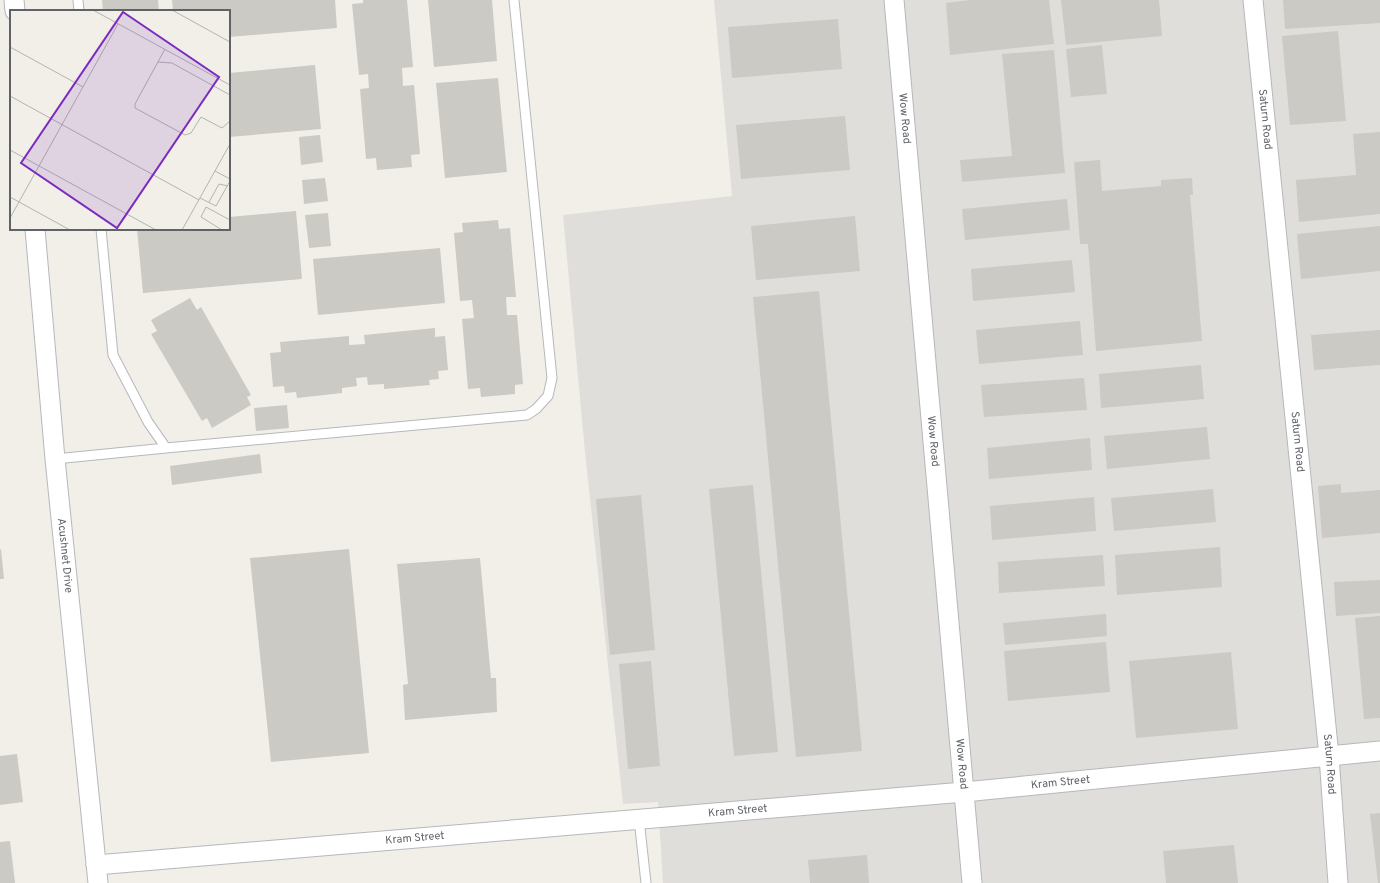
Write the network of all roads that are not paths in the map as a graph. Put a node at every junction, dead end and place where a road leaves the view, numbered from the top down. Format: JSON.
{"nodes":[{"id":1,"x":14,"y":0,"type":"edge"},
{"id":2,"x":78,"y":0,"type":"edge"},
{"id":3,"x":514,"y":0,"type":"edge"},
{"id":4,"x":894,"y":0,"type":"edge"},
{"id":5,"x":1252,"y":0,"type":"edge"},
{"id":6,"x":16,"y":10,"type":"edge"},
{"id":7,"x":79,"y":10,"type":"edge"},
{"id":8,"x":35,"y":230,"type":"edge"},
{"id":9,"x":101,"y":230,"type":"edge"},
{"id":10,"x":166,"y":448,"type":"junction"},
{"id":11,"x":55,"y":459,"type":"junction"},
{"id":12,"x":1380,"y":751,"type":"edge"},
{"id":13,"x":1329,"y":756,"type":"junction"},
{"id":14,"x":964,"y":792,"type":"junction"},
{"id":15,"x":639,"y":819,"type":"junction"},
{"id":16,"x":97,"y":874,"type":"edge"},
{"id":17,"x":646,"y":883,"type":"edge"},
{"id":18,"x":972,"y":883,"type":"edge"},
{"id":19,"x":1338,"y":883,"type":"edge"}],
"edges":[{"from":1,"to":6,"type":"street"},
{"from":2,"to":7,"type":"lane"},
{"from":3,"to":10,"type":"lane"},
{"from":4,"to":14,"type":"street","name":"Wow Road"},
{"from":5,"to":13,"type":"street","name":"Saturn Road"},
{"from":8,"to":11,"type":"street","name":"Acushnet Drive"},
{"from":9,"to":10,"type":"lane"},
{"from":10,"to":11,"type":"lane"},
{"from":11,"to":16,"type":"street","name":"Acushnet Drive"},
{"from":12,"to":13,"type":"street","name":"Kram Street"},
{"from":13,"to":14,"type":"street","name":"Kram Street"},
{"from":13,"to":19,"type":"street","name":"Saturn Road"},
{"from":14,"to":15,"type":"street","name":"Kram Street"},
{"from":14,"to":18,"type":"street","name":"Wow Road"},
{"from":15,"to":16,"type":"street","name":"Kram Street"},
{"from":15,"to":17,"type":"lane"}]}
